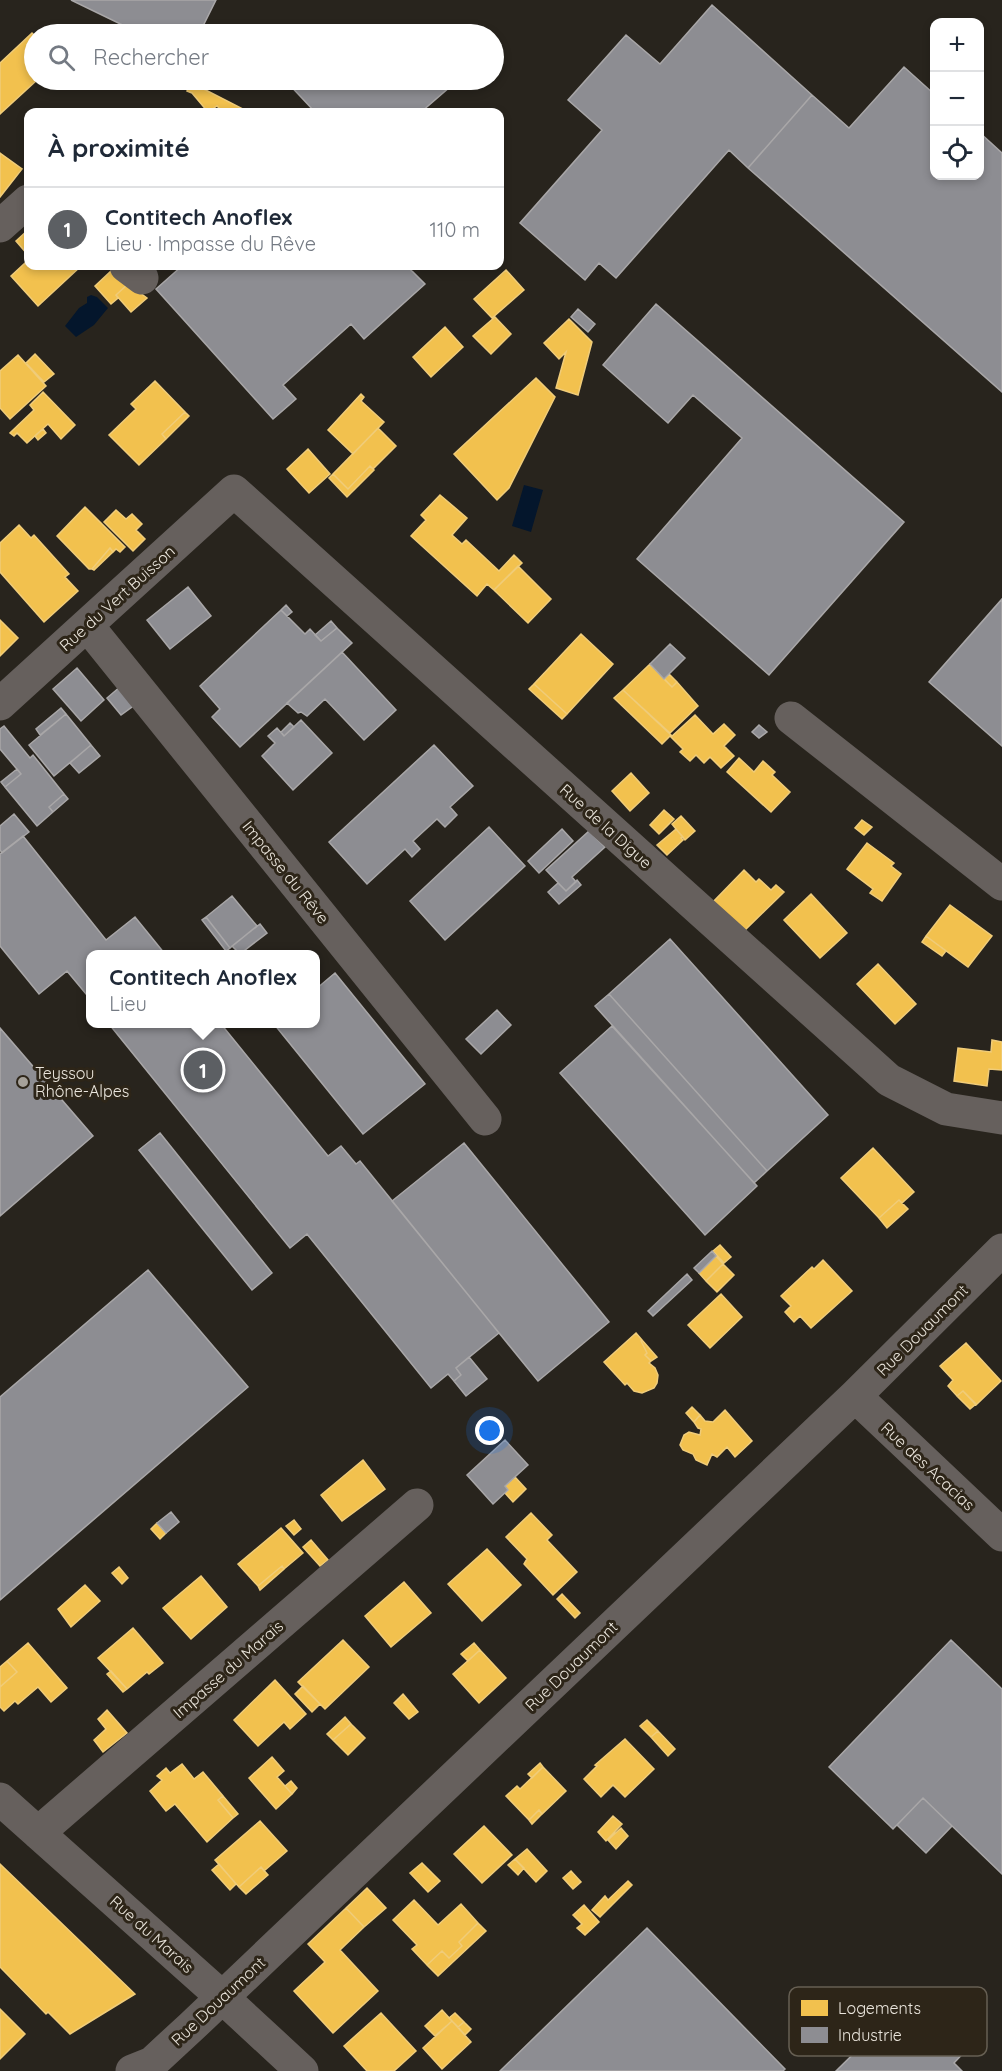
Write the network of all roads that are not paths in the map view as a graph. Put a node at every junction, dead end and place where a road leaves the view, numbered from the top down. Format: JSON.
{"nodes":[{"id":1,"x":24,"y":205,"type":"edge"},
{"id":2,"x":0,"y":226,"type":"edge"},
{"id":3,"x":234,"y":491,"type":"joint"},
{"id":4,"x":87,"y":625,"type":"junction"},
{"id":5,"x":0,"y":704,"type":"edge"},
{"id":6,"x":792,"y":718,"type":"dead end"},
{"id":7,"x":1002,"y":884,"type":"edge"},
{"id":8,"x":1002,"y":1118,"type":"edge"},
{"id":9,"x":485,"y":1119,"type":"dead end"},
{"id":10,"x":1002,"y":1250,"type":"edge"},
{"id":11,"x":855,"y":1396,"type":"junction"},
{"id":12,"x":417,"y":1505,"type":"dead end"},
{"id":13,"x":1002,"y":1535,"type":"edge"},
{"id":14,"x":0,"y":1799,"type":"edge"},
{"id":15,"x":38,"y":1833,"type":"junction"},
{"id":16,"x":222,"y":1997,"type":"junction"},
{"id":17,"x":132,"y":2071,"type":"edge"},
{"id":18,"x":302,"y":2071,"type":"edge"}],
"edges":[{"from":1,"to":2,"type":"street"},
{"from":3,"to":4,"type":"street","name":"Rue du Vert Buisson"},
{"from":3,"to":8,"type":"street","name":"Rue de la Digue"},
{"from":4,"to":5,"type":"street","name":"Rue du Vert Buisson"},
{"from":4,"to":9,"type":"street","name":"Impasse du Rêve"},
{"from":6,"to":7,"type":"street"},
{"from":10,"to":11,"type":"street","name":"Rue Douaumont"},
{"from":11,"to":13,"type":"street","name":"Rue des Acacias"},
{"from":11,"to":16,"type":"street","name":"Rue Douaumont"},
{"from":12,"to":15,"type":"street","name":"Impasse du Marais"},
{"from":14,"to":15,"type":"street","name":"Rue du Marais"},
{"from":15,"to":16,"type":"street","name":"Rue du Marais"},
{"from":16,"to":17,"type":"street","name":"Rue Douaumont"},
{"from":16,"to":18,"type":"street","name":"Rue du Marais"}]}
